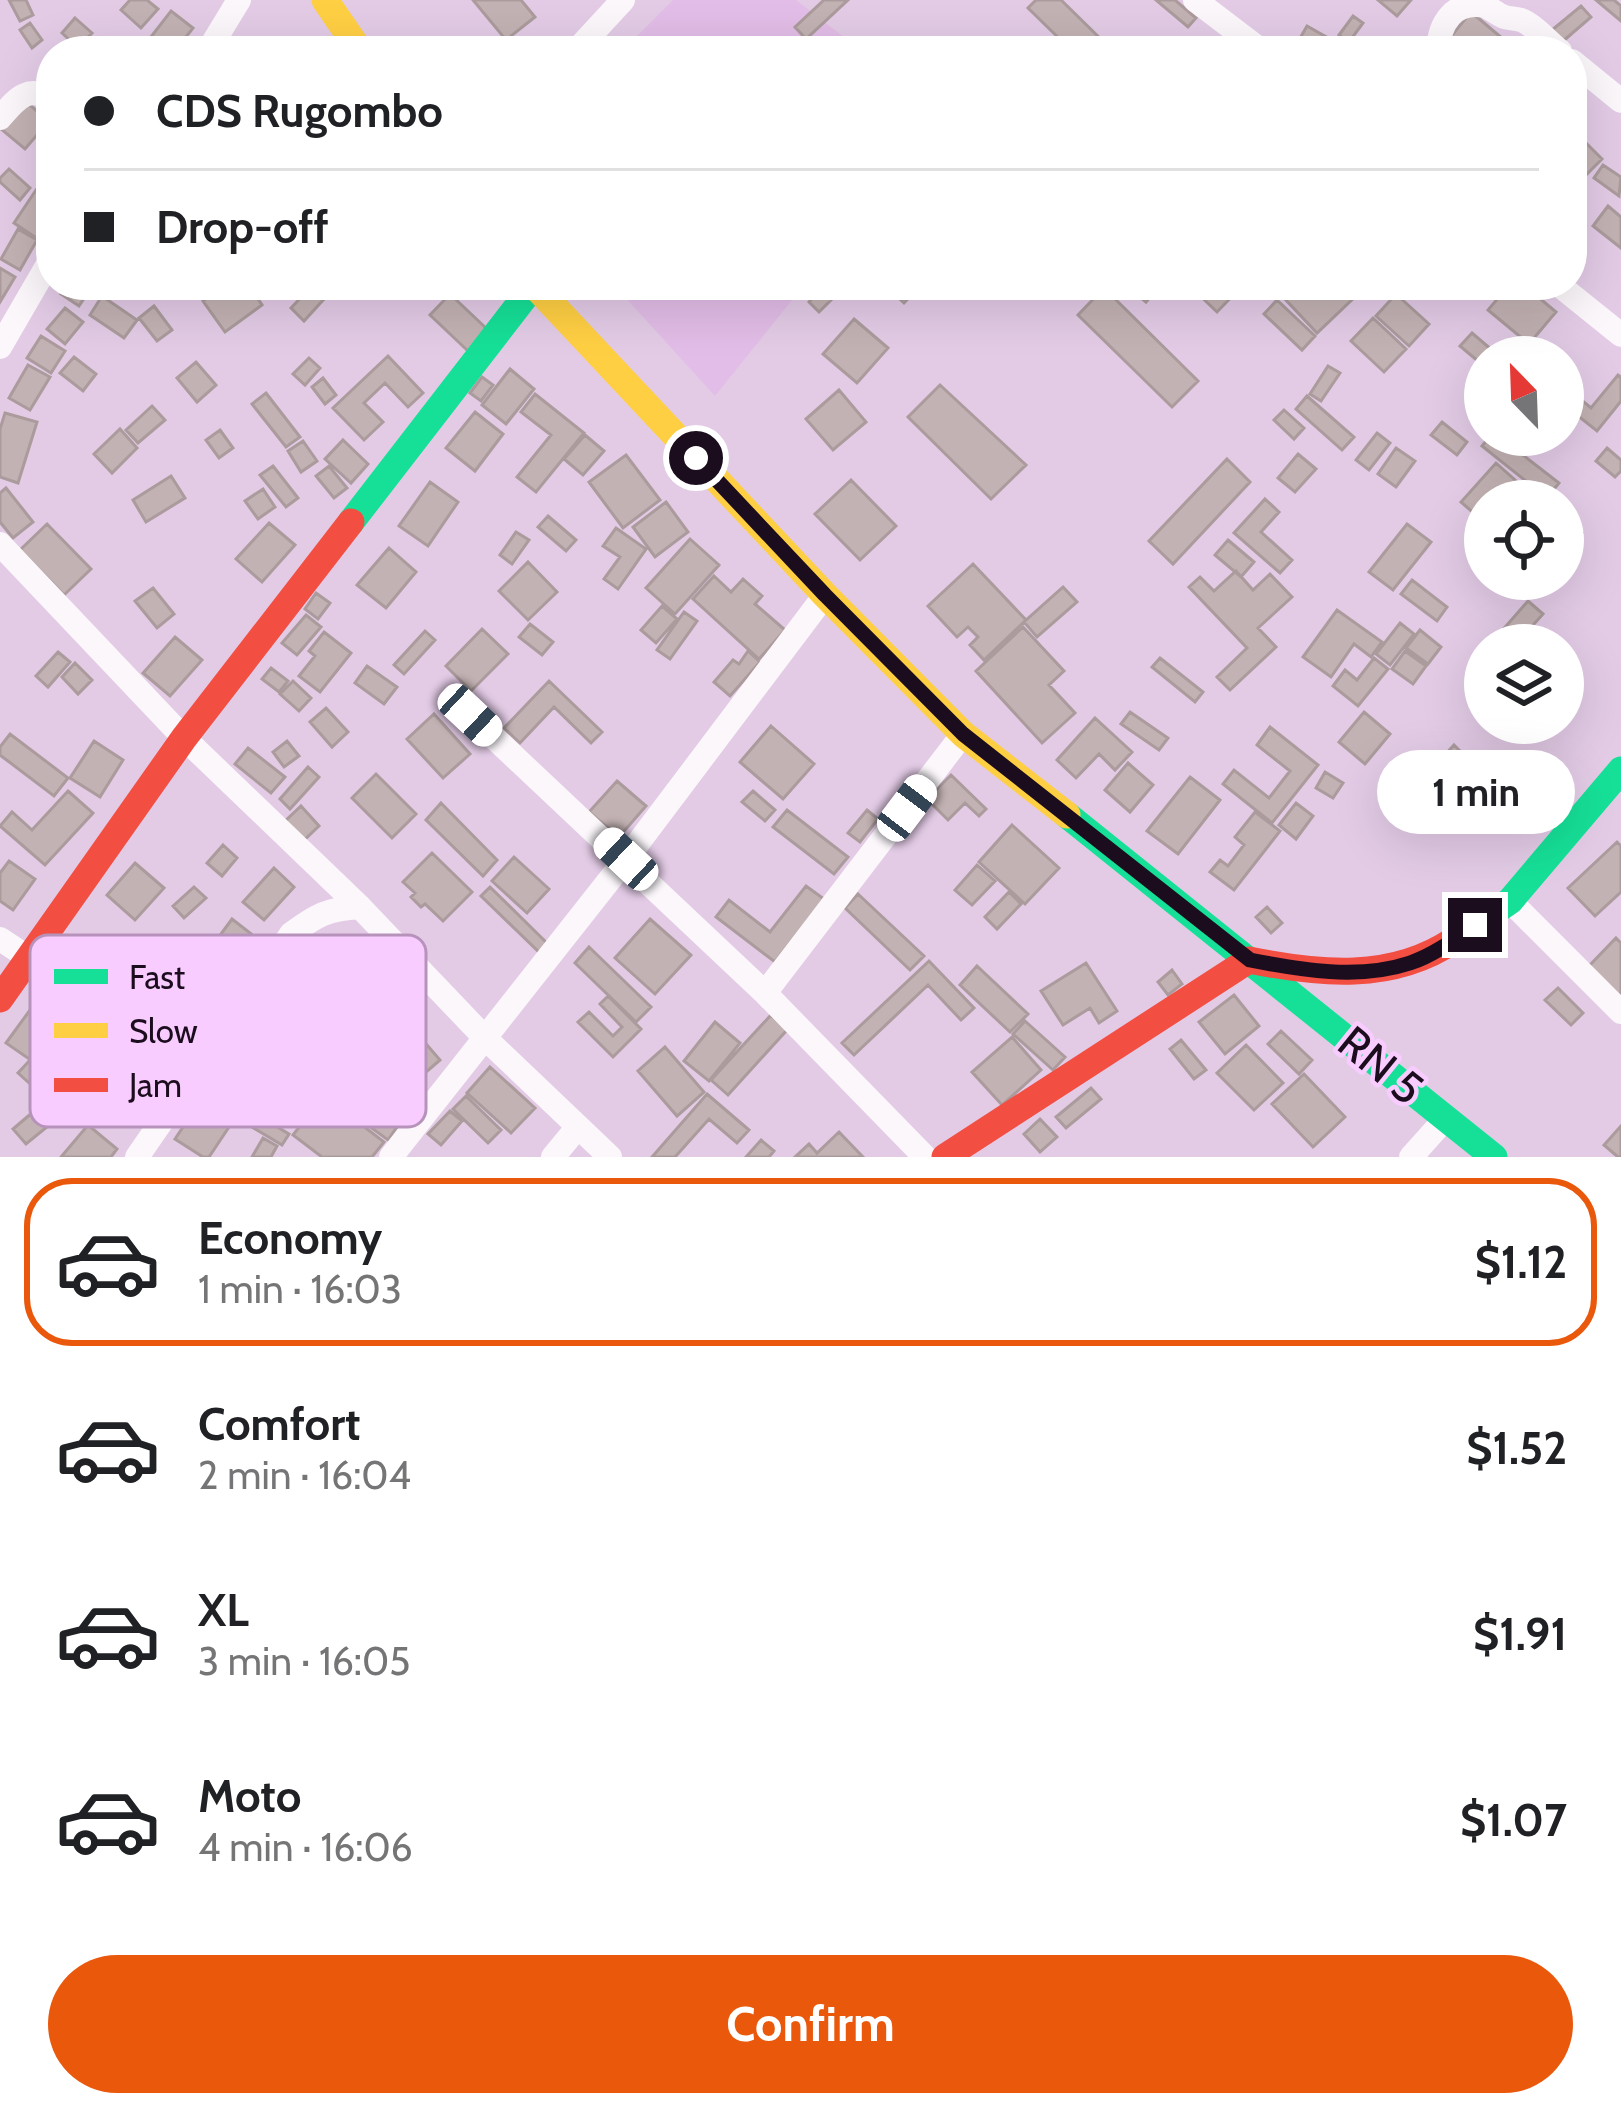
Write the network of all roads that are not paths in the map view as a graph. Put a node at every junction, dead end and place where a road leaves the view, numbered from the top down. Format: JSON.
{"nodes":[{"id":1,"x":239,"y":0,"type":"edge"},
{"id":2,"x":325,"y":0,"type":"edge"},
{"id":3,"x":623,"y":0,"type":"edge"},
{"id":4,"x":1195,"y":0,"type":"edge"},
{"id":5,"x":219,"y":36,"type":"edge"},
{"id":6,"x":350,"y":36,"type":"edge"},
{"id":7,"x":590,"y":36,"type":"edge"},
{"id":8,"x":1242,"y":36,"type":"edge"},
{"id":9,"x":1439,"y":36,"type":"edge"},
{"id":10,"x":1542,"y":36,"type":"edge"},
{"id":11,"x":1587,"y":73,"type":"edge"},
{"id":12,"x":36,"y":93,"type":"edge"},
{"id":13,"x":1621,"y":101,"type":"edge"},
{"id":14,"x":0,"y":118,"type":"edge"},
{"id":15,"x":36,"y":286,"type":"edge"},
{"id":16,"x":522,"y":300,"type":"edge"},
{"id":17,"x":548,"y":300,"type":"edge"},
{"id":18,"x":1578,"y":300,"type":"edge"},
{"id":19,"x":1621,"y":334,"type":"edge"},
{"id":20,"x":0,"y":347,"type":"edge"},
{"id":21,"x":0,"y":544,"type":"edge"},
{"id":22,"x":825,"y":595,"type":"junction"},
{"id":23,"x":470,"y":715,"type":"dead end"},
{"id":24,"x":963,"y":734,"type":"junction"},
{"id":25,"x":184,"y":738,"type":"junction"},
{"id":26,"x":1621,"y":770,"type":"edge"},
{"id":27,"x":626,"y":859,"type":"junction"},
{"id":28,"x":1510,"y":902,"type":"junction"},
{"id":29,"x":360,"y":908,"type":"junction"},
{"id":30,"x":45,"y":935,"type":"edge"},
{"id":31,"x":290,"y":935,"type":"edge"},
{"id":32,"x":386,"y":935,"type":"edge"},
{"id":33,"x":0,"y":939,"type":"edge"},
{"id":34,"x":29,"y":958,"type":"joint"},
{"id":35,"x":1250,"y":960,"type":"junction"},
{"id":36,"x":426,"y":977,"type":"edge"},
{"id":37,"x":765,"y":993,"type":"junction"},
{"id":38,"x":0,"y":999,"type":"edge"},
{"id":39,"x":1621,"y":1012,"type":"edge"},
{"id":40,"x":485,"y":1038,"type":"junction"},
{"id":41,"x":426,"y":1113,"type":"edge"},
{"id":42,"x":1446,"y":1118,"type":"junction"},
{"id":43,"x":158,"y":1127,"type":"edge"},
{"id":44,"x":415,"y":1127,"type":"edge"},
{"id":45,"x":577,"y":1128,"type":"junction"},
{"id":46,"x":137,"y":1157,"type":"edge"},
{"id":47,"x":391,"y":1157,"type":"edge"},
{"id":48,"x":553,"y":1157,"type":"edge"},
{"id":49,"x":610,"y":1157,"type":"edge"},
{"id":50,"x":925,"y":1157,"type":"edge"},
{"id":51,"x":946,"y":1157,"type":"edge"},
{"id":52,"x":1411,"y":1157,"type":"edge"},
{"id":53,"x":1494,"y":1157,"type":"edge"}],
"edges":[{"from":1,"to":5,"type":"street"},
{"from":2,"to":6,"type":"street"},
{"from":3,"to":7,"type":"street"},
{"from":4,"to":8,"type":"street"},
{"from":9,"to":10,"type":"street"},
{"from":11,"to":13,"type":"street"},
{"from":12,"to":14,"type":"street"},
{"from":15,"to":20,"type":"street"},
{"from":16,"to":25,"type":"street"},
{"from":17,"to":22,"type":"street","name":"RN 5","number":"RN 5"},
{"from":18,"to":19,"type":"street"},
{"from":21,"to":25,"type":"street"},
{"from":22,"to":24,"type":"street","name":"RN 5","number":"RN 5"},
{"from":22,"to":27,"type":"street"},
{"from":23,"to":27,"type":"street"},
{"from":24,"to":35,"type":"street","name":"RN 5","number":"RN 5"},
{"from":24,"to":37,"type":"street"},
{"from":25,"to":29,"type":"street"},
{"from":25,"to":30,"type":"street"},
{"from":26,"to":28,"type":"street"},
{"from":27,"to":37,"type":"street"},
{"from":27,"to":40,"type":"street"},
{"from":28,"to":35,"type":"street"},
{"from":28,"to":39,"type":"street"},
{"from":29,"to":31,"type":"street"},
{"from":29,"to":32,"type":"street"},
{"from":33,"to":34,"type":"street"},
{"from":34,"to":38,"type":"street"},
{"from":35,"to":42,"type":"street","name":"RN 5","number":"RN 5"},
{"from":35,"to":51,"type":"street"},
{"from":36,"to":40,"type":"street"},
{"from":37,"to":50,"type":"street"},
{"from":40,"to":41,"type":"street"},
{"from":40,"to":45,"type":"street"},
{"from":42,"to":52,"type":"street"},
{"from":42,"to":53,"type":"street","name":"RN 5","number":"RN 5"},
{"from":43,"to":46,"type":"street"},
{"from":44,"to":47,"type":"street"},
{"from":45,"to":48,"type":"street"},
{"from":45,"to":49,"type":"street"}]}
